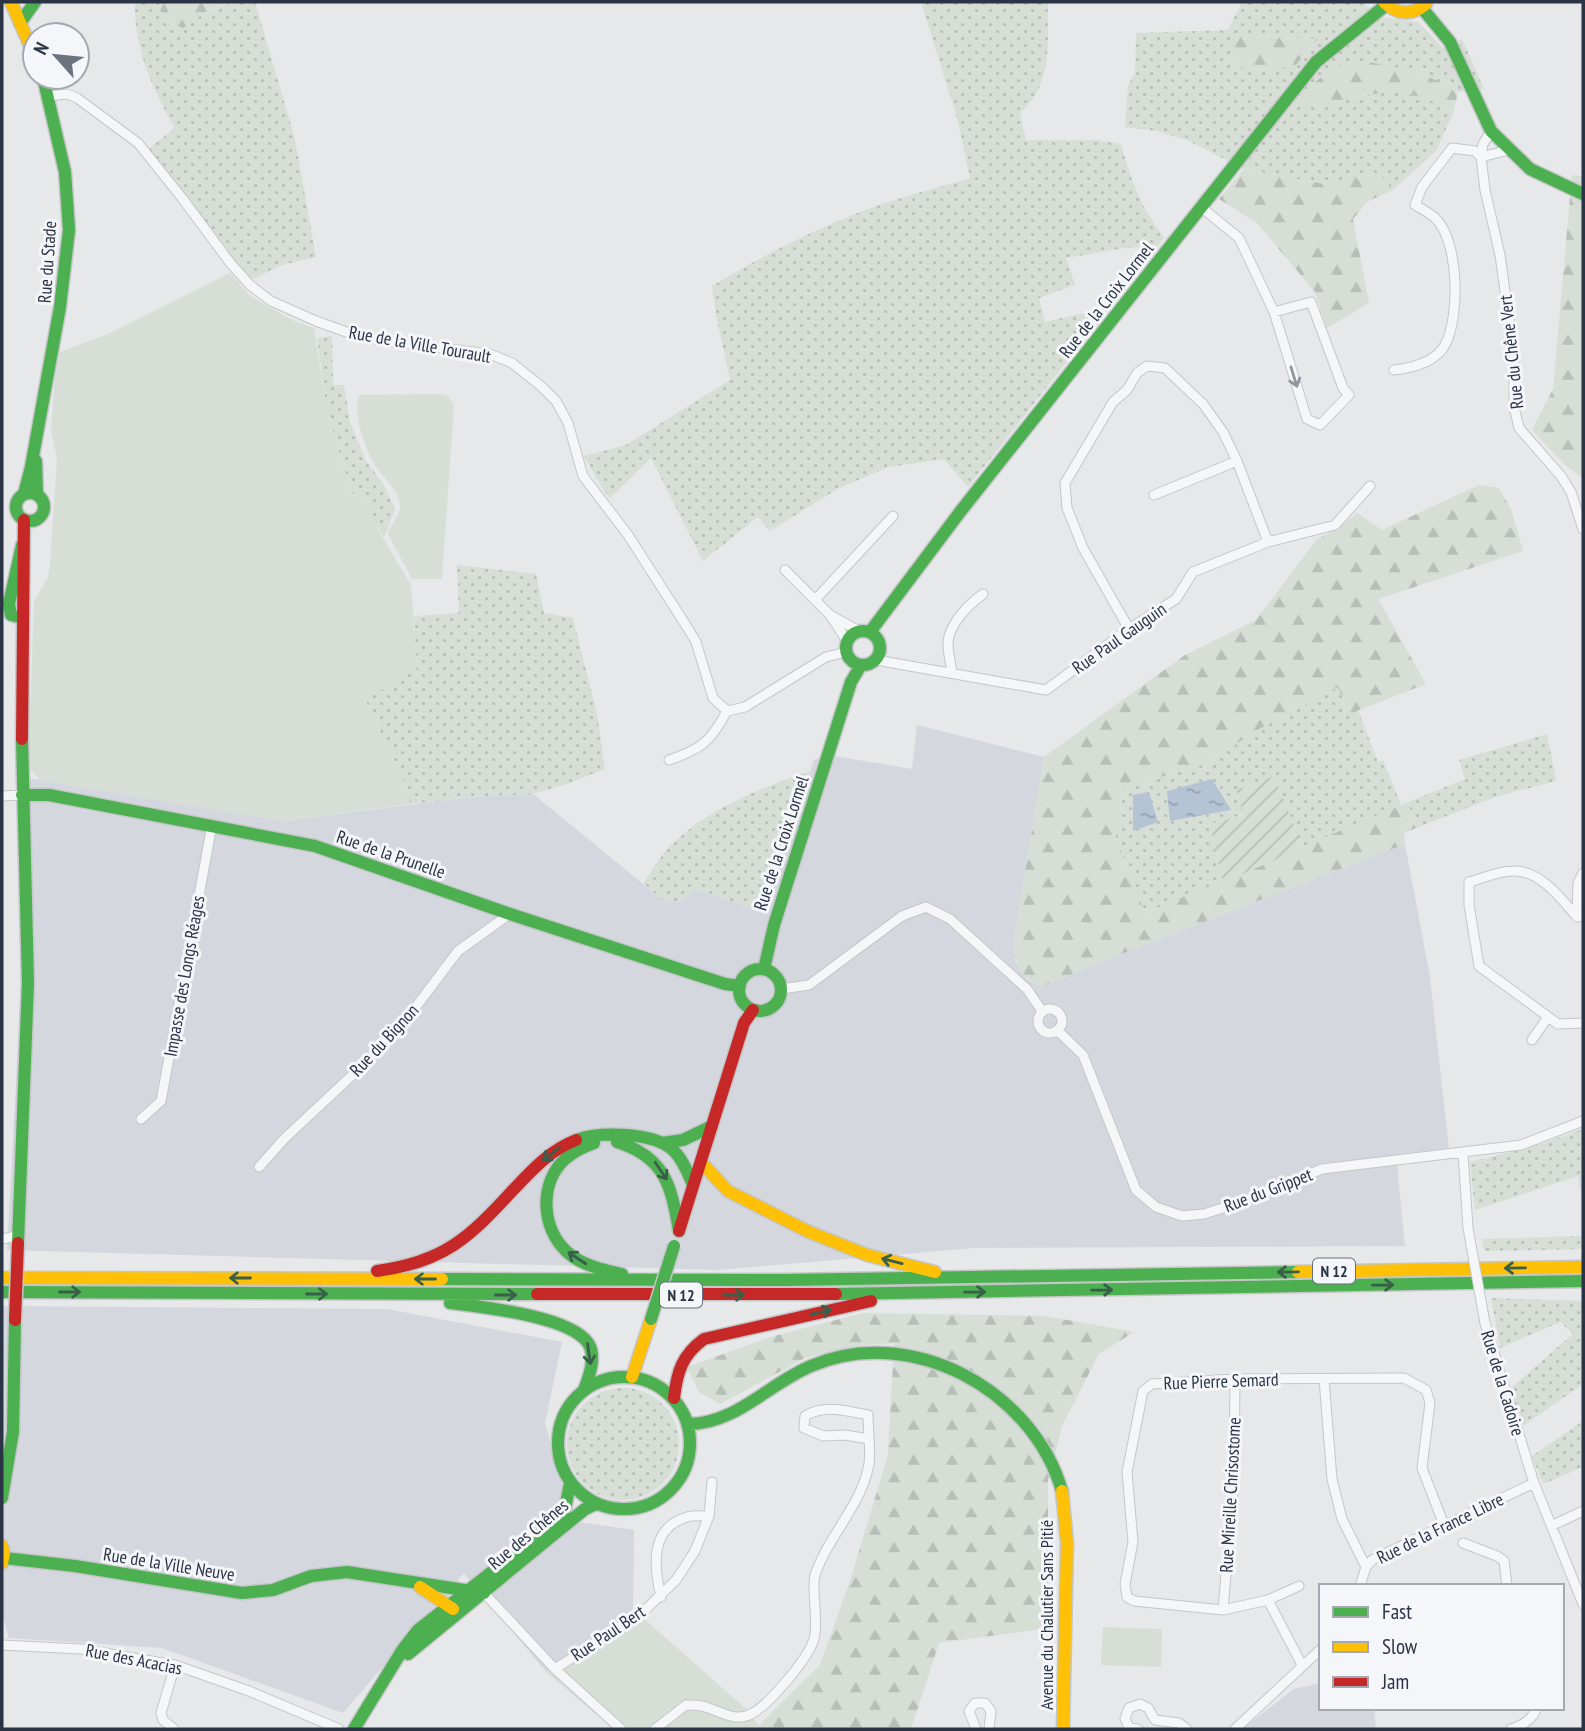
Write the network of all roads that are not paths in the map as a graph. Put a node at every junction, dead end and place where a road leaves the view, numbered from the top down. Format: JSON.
{"nodes":[{"id":1,"x":11,"y":2,"type":"edge"},
{"id":2,"x":35,"y":2,"type":"edge"},
{"id":3,"x":1385,"y":3,"type":"edge"},
{"id":4,"x":1424,"y":5,"type":"edge"},
{"id":5,"x":20,"y":23,"type":"joint"},
{"id":6,"x":47,"y":91,"type":"edge"},
{"id":7,"x":48,"y":96,"type":"junction"},
{"id":8,"x":1492,"y":131,"type":"junction"},
{"id":9,"x":1509,"y":150,"type":"junction"},
{"id":10,"x":1481,"y":157,"type":"junction"},
{"id":11,"x":1583,"y":194,"type":"edge"},
{"id":12,"x":1201,"y":207,"type":"junction"},
{"id":13,"x":1274,"y":312,"type":"junction"},
{"id":14,"x":1394,"y":370,"type":"dead end"},
{"id":15,"x":1237,"y":461,"type":"junction"},
{"id":16,"x":1370,"y":486,"type":"dead end"},
{"id":17,"x":30,"y":495,"type":"junction"},
{"id":18,"x":1154,"y":495,"type":"dead end"},
{"id":19,"x":893,"y":516,"type":"dead end"},
{"id":20,"x":31,"y":519,"type":"junction"},
{"id":21,"x":1583,"y":529,"type":"edge"},
{"id":22,"x":24,"y":538,"type":"junction"},
{"id":23,"x":1268,"y":542,"type":"junction"},
{"id":24,"x":26,"y":561,"type":"junction"},
{"id":25,"x":785,"y":570,"type":"dead end"},
{"id":26,"x":983,"y":594,"type":"dead end"},
{"id":27,"x":815,"y":600,"type":"junction"},
{"id":28,"x":830,"y":615,"type":"junction"},
{"id":29,"x":17,"y":617,"type":"junction"},
{"id":30,"x":1129,"y":629,"type":"junction"},
{"id":31,"x":864,"y":631,"type":"junction"},
{"id":32,"x":847,"y":646,"type":"junction"},
{"id":33,"x":876,"y":660,"type":"junction"},
{"id":34,"x":861,"y":666,"type":"junction"},
{"id":35,"x":952,"y":673,"type":"junction"},
{"id":36,"x":727,"y":711,"type":"junction"},
{"id":37,"x":669,"y":760,"type":"dead end"},
{"id":38,"x":22,"y":795,"type":"junction"},
{"id":39,"x":2,"y":796,"type":"edge"},
{"id":40,"x":212,"y":825,"type":"junction"},
{"id":41,"x":1583,"y":873,"type":"edge"},
{"id":42,"x":507,"y":913,"type":"junction"},
{"id":43,"x":1580,"y":916,"type":"edge"},
{"id":44,"x":764,"y":969,"type":"junction"},
{"id":45,"x":740,"y":986,"type":"junction"},
{"id":46,"x":786,"y":988,"type":"junction"},
{"id":47,"x":753,"y":1010,"type":"junction"},
{"id":48,"x":1042,"y":1011,"type":"junction"},
{"id":49,"x":1548,"y":1017,"type":"junction"},
{"id":50,"x":1583,"y":1023,"type":"edge"},
{"id":51,"x":1056,"y":1030,"type":"junction"},
{"id":52,"x":1532,"y":1040,"type":"dead end"},
{"id":53,"x":141,"y":1119,"type":"dead end"},
{"id":54,"x":1583,"y":1121,"type":"edge"},
{"id":55,"x":712,"y":1126,"type":"junction"},
{"id":56,"x":662,"y":1143,"type":"junction"},
{"id":57,"x":1463,"y":1153,"type":"junction"},
{"id":58,"x":701,"y":1162,"type":"junction"},
{"id":59,"x":259,"y":1167,"type":"dead end"},
{"id":60,"x":693,"y":1185,"type":"junction"},
{"id":61,"x":679,"y":1231,"type":"junction"},
{"id":62,"x":2,"y":1239,"type":"edge"},
{"id":63,"x":17,"y":1239,"type":"junction"},
{"id":64,"x":1583,"y":1267,"type":"edge"},
{"id":65,"x":2,"y":1278,"type":"edge"},
{"id":66,"x":958,"y":1278,"type":"junction"},
{"id":67,"x":308,"y":1279,"type":"junction"},
{"id":68,"x":640,"y":1281,"type":"junction"},
{"id":69,"x":1583,"y":1281,"type":"edge"},
{"id":70,"x":2,"y":1292,"type":"edge"},
{"id":71,"x":948,"y":1292,"type":"junction"},
{"id":72,"x":413,"y":1294,"type":"junction"},
{"id":73,"x":632,"y":1377,"type":"junction"},
{"id":74,"x":1235,"y":1379,"type":"junction"},
{"id":75,"x":1324,"y":1380,"type":"junction"},
{"id":76,"x":584,"y":1390,"type":"junction"},
{"id":77,"x":674,"y":1398,"type":"junction"},
{"id":78,"x":688,"y":1424,"type":"junction"},
{"id":79,"x":869,"y":1439,"type":"junction"},
{"id":80,"x":712,"y":1482,"type":"dead end"},
{"id":81,"x":570,"y":1483,"type":"junction"},
{"id":82,"x":1534,"y":1483,"type":"junction"},
{"id":83,"x":2,"y":1498,"type":"edge"},
{"id":84,"x":596,"y":1504,"type":"junction"},
{"id":85,"x":1583,"y":1511,"type":"edge"},
{"id":86,"x":709,"y":1516,"type":"junction"},
{"id":87,"x":1444,"y":1525,"type":"junction"},
{"id":88,"x":1551,"y":1526,"type":"junction"},
{"id":89,"x":1463,"y":1543,"type":"dead end"},
{"id":90,"x":527,"y":1546,"type":"junction"},
{"id":91,"x":2,"y":1556,"type":"edge"},
{"id":92,"x":1366,"y":1567,"type":"junction"},
{"id":93,"x":410,"y":1583,"type":"junction"},
{"id":94,"x":1361,"y":1584,"type":"edge"},
{"id":95,"x":1507,"y":1584,"type":"edge"},
{"id":96,"x":1299,"y":1586,"type":"dead end"},
{"id":97,"x":468,"y":1590,"type":"junction"},
{"id":98,"x":484,"y":1593,"type":"junction"},
{"id":99,"x":661,"y":1597,"type":"junction"},
{"id":100,"x":1268,"y":1600,"type":"junction"},
{"id":101,"x":1583,"y":1604,"type":"edge"},
{"id":102,"x":453,"y":1609,"type":"junction"},
{"id":103,"x":1223,"y":1611,"type":"junction"},
{"id":104,"x":2,"y":1645,"type":"edge"},
{"id":105,"x":1319,"y":1651,"type":"edge"},
{"id":106,"x":174,"y":1665,"type":"junction"},
{"id":107,"x":1302,"y":1665,"type":"junction"},
{"id":108,"x":555,"y":1669,"type":"junction"},
{"id":109,"x":388,"y":1674,"type":"junction"},
{"id":110,"x":1536,"y":1710,"type":"edge"},
{"id":111,"x":174,"y":1729,"type":"edge"},
{"id":112,"x":339,"y":1729,"type":"edge"},
{"id":113,"x":354,"y":1729,"type":"edge"},
{"id":114,"x":621,"y":1729,"type":"edge"},
{"id":115,"x":655,"y":1729,"type":"edge"},
{"id":116,"x":976,"y":1729,"type":"edge"},
{"id":117,"x":989,"y":1729,"type":"edge"},
{"id":118,"x":1063,"y":1729,"type":"edge"},
{"id":119,"x":1138,"y":1729,"type":"edge"},
{"id":120,"x":1187,"y":1729,"type":"edge"},
{"id":121,"x":1235,"y":1729,"type":"edge"},
{"id":122,"x":1511,"y":1729,"type":"edge"}],
"edges":[{"from":1,"to":5,"type":"main road"},
{"from":2,"to":5,"type":"main road"},
{"from":3,"to":4,"type":"main road"},
{"from":3,"to":12,"type":"main road","name":"Rue de la Croix Lormel"},
{"from":4,"to":8,"type":"main road"},
{"from":6,"to":7,"type":"main road","name":"Rue du Stade"},
{"from":7,"to":17,"type":"main road","name":"Rue du Stade"},
{"from":7,"to":36,"type":"street","name":"Rue de la Ville Tourault"},
{"from":8,"to":9,"type":"main road"},
{"from":8,"to":10,"type":"street"},
{"from":9,"to":10,"type":"street"},
{"from":9,"to":11,"type":"main road"},
{"from":10,"to":14,"type":"street"},
{"from":10,"to":21,"type":"street","name":"Rue du Chêne Vert"},
{"from":12,"to":13,"type":"street"},
{"from":12,"to":31,"type":"main road","name":"Rue de la Croix Lormel"},
{"from":13,"to":13,"type":"street","one_way":true},
{"from":15,"to":18,"type":"street"},
{"from":15,"to":23,"type":"street"},
{"from":15,"to":30,"type":"street"},
{"from":16,"to":23,"type":"street","name":"Rue Paul Gauguin"},
{"from":17,"to":20,"type":"main road","name":"Rue du Stade"},
{"from":17,"to":20,"type":"main road","name":"Rue du Stade"},
{"from":19,"to":27,"type":"street"},
{"from":20,"to":22,"type":"main road","name":"Rue du Stade"},
{"from":20,"to":24,"type":"main road","name":"Rue du Stade"},
{"from":22,"to":24,"type":"main road","name":"Rue du Stade"},
{"from":22,"to":29,"type":"main road"},
{"from":23,"to":30,"type":"street","name":"Rue Paul Gauguin"},
{"from":24,"to":29,"type":"main road","name":"Rue du Stade"},
{"from":25,"to":27,"type":"street"},
{"from":26,"to":35,"type":"street"},
{"from":27,"to":28,"type":"street"},
{"from":28,"to":31,"type":"street"},
{"from":28,"to":32,"type":"street"},
{"from":29,"to":38,"type":"main road","name":"Rue du Stade"},
{"from":30,"to":35,"type":"street","name":"Rue Paul Gauguin"},
{"from":31,"to":32,"type":"main road"},
{"from":31,"to":33,"type":"main road"},
{"from":32,"to":34,"type":"main road"},
{"from":32,"to":36,"type":"street"},
{"from":33,"to":34,"type":"main road"},
{"from":33,"to":35,"type":"street","name":"Rue Paul Gauguin"},
{"from":34,"to":44,"type":"main road","name":"Rue de la Croix Lormel"},
{"from":36,"to":37,"type":"street"},
{"from":38,"to":39,"type":"street"},
{"from":38,"to":40,"type":"main road","name":"Rue de la Prunelle"},
{"from":38,"to":63,"type":"main road","name":"Rue du Stade"},
{"from":40,"to":42,"type":"main road","name":"Rue de la Prunelle"},
{"from":40,"to":53,"type":"street","name":"Impasse des Longs Réages"},
{"from":41,"to":43,"type":"street"},
{"from":42,"to":45,"type":"main road","name":"Rue de la Prunelle"},
{"from":42,"to":59,"type":"street","name":"Rue du Bignon"},
{"from":43,"to":49,"type":"street"},
{"from":44,"to":45,"type":"main road"},
{"from":44,"to":46,"type":"main road"},
{"from":45,"to":47,"type":"main road"},
{"from":46,"to":47,"type":"main road"},
{"from":46,"to":48,"type":"street"},
{"from":47,"to":55,"type":"main road"},
{"from":48,"to":51,"type":"street"},
{"from":48,"to":51,"type":"street"},
{"from":49,"to":50,"type":"street"},
{"from":49,"to":52,"type":"street"},
{"from":51,"to":57,"type":"street","name":"Rue du Grippet"},
{"from":54,"to":57,"type":"street","name":"Rue du Grippet"},
{"from":55,"to":56,"type":"main road"},
{"from":55,"to":58,"type":"main road"},
{"from":56,"to":60,"type":"main road"},
{"from":56,"to":67,"type":"main road","one_way":true},
{"from":57,"to":82,"type":"street","name":"Rue de la Cadoire","bridge":true},
{"from":58,"to":60,"type":"main road"},
{"from":66,"to":58,"type":"main road","one_way":true},
{"from":60,"to":61,"type":"main road"},
{"from":68,"to":61,"type":"main road","one_way":true},
{"from":61,"to":73,"type":"main road","bridge":true},
{"from":62,"to":63,"type":"street"},
{"from":63,"to":83,"type":"main road","name":"Rue du Stade","bridge":true},
{"from":64,"to":66,"type":"main road","number":"N 12","one_way":true},
{"from":67,"to":65,"type":"main road","number":"N 12","one_way":true},
{"from":66,"to":68,"type":"main road","number":"N 12"},
{"from":68,"to":67,"type":"main road","number":"N 12","one_way":true},
{"from":71,"to":69,"type":"main road","number":"N 12","one_way":true},
{"from":70,"to":72,"type":"main road","number":"N 12","one_way":true},
{"from":72,"to":71,"type":"main road","number":"N 12","one_way":true},
{"from":77,"to":71,"type":"main road","one_way":true},
{"from":72,"to":76,"type":"main road","one_way":true},
{"from":73,"to":76,"type":"main road"},
{"from":73,"to":77,"type":"main road"},
{"from":74,"to":75,"type":"street","name":"Rue Pierre Semard"},
{"from":74,"to":103,"type":"street","name":"Rue Mireille Chrisostome"},
{"from":74,"to":103,"type":"street","name":"Rue Pierre Semard"},
{"from":75,"to":87,"type":"street","name":"Rue Pierre Semard"},
{"from":75,"to":92,"type":"street"},
{"from":76,"to":81,"type":"main road"},
{"from":77,"to":78,"type":"main road"},
{"from":78,"to":84,"type":"main road"},
{"from":78,"to":118,"type":"main road","name":"Avenue du Chalutier Sans Pitié"},
{"from":79,"to":79,"type":"street"},
{"from":79,"to":115,"type":"street"},
{"from":80,"to":86,"type":"street","name":"Rue Paul Bert"},
{"from":81,"to":84,"type":"main road"},
{"from":81,"to":90,"type":"main road","name":"Rue des Chênes"},
{"from":82,"to":87,"type":"street","name":"Rue de la France Libre"},
{"from":82,"to":88,"type":"street","name":"Rue de la Cadoire"},
{"from":84,"to":98,"type":"main road","name":"Rue des Chênes"},
{"from":85,"to":88,"type":"street"},
{"from":86,"to":99,"type":"street","name":"Rue Paul Bert"},
{"from":86,"to":99,"type":"street","name":"Rue Paul Bert"},
{"from":87,"to":92,"type":"street","name":"Rue de la France Libre"},
{"from":88,"to":101,"type":"street","name":"Rue de la Cadoire"},
{"from":89,"to":95,"type":"street"},
{"from":90,"to":97,"type":"main road","name":"Rue des Chênes"},
{"from":90,"to":98,"type":"main road"},
{"from":91,"to":93,"type":"main road","name":"Rue de la Ville Neuve"},
{"from":92,"to":94,"type":"street","name":"Rue de la France Libre"},
{"from":93,"to":97,"type":"main road","name":"Rue de la Ville Neuve"},
{"from":93,"to":102,"type":"main road","name":"Rue de la Ville Neuve"},
{"from":96,"to":100,"type":"street","name":"Rue Pierre Semard"},
{"from":97,"to":98,"type":"main road","name":"Rue des Chênes"},
{"from":97,"to":102,"type":"main road","name":"Rue des Chênes"},
{"from":98,"to":102,"type":"main road","name":"Rue des Chênes"},
{"from":98,"to":108,"type":"street"},
{"from":99,"to":108,"type":"street","name":"Rue Paul Bert"},
{"from":100,"to":103,"type":"street","name":"Rue Pierre Semard"},
{"from":100,"to":107,"type":"street"},
{"from":102,"to":109,"type":"main road","name":"Rue des Chênes"},
{"from":102,"to":109,"type":"main road","name":"Rue des Chênes"},
{"from":104,"to":106,"type":"street","name":"Rue des Acacias"},
{"from":105,"to":107,"type":"street"},
{"from":106,"to":111,"type":"street"},
{"from":106,"to":112,"type":"street","name":"Rue des Acacias"},
{"from":107,"to":121,"type":"street"},
{"from":108,"to":114,"type":"street"},
{"from":109,"to":113,"type":"main road","name":"Rue des Chênes"},
{"from":110,"to":122,"type":"street"},
{"from":116,"to":117,"type":"street"},
{"from":119,"to":120,"type":"street"}]}
